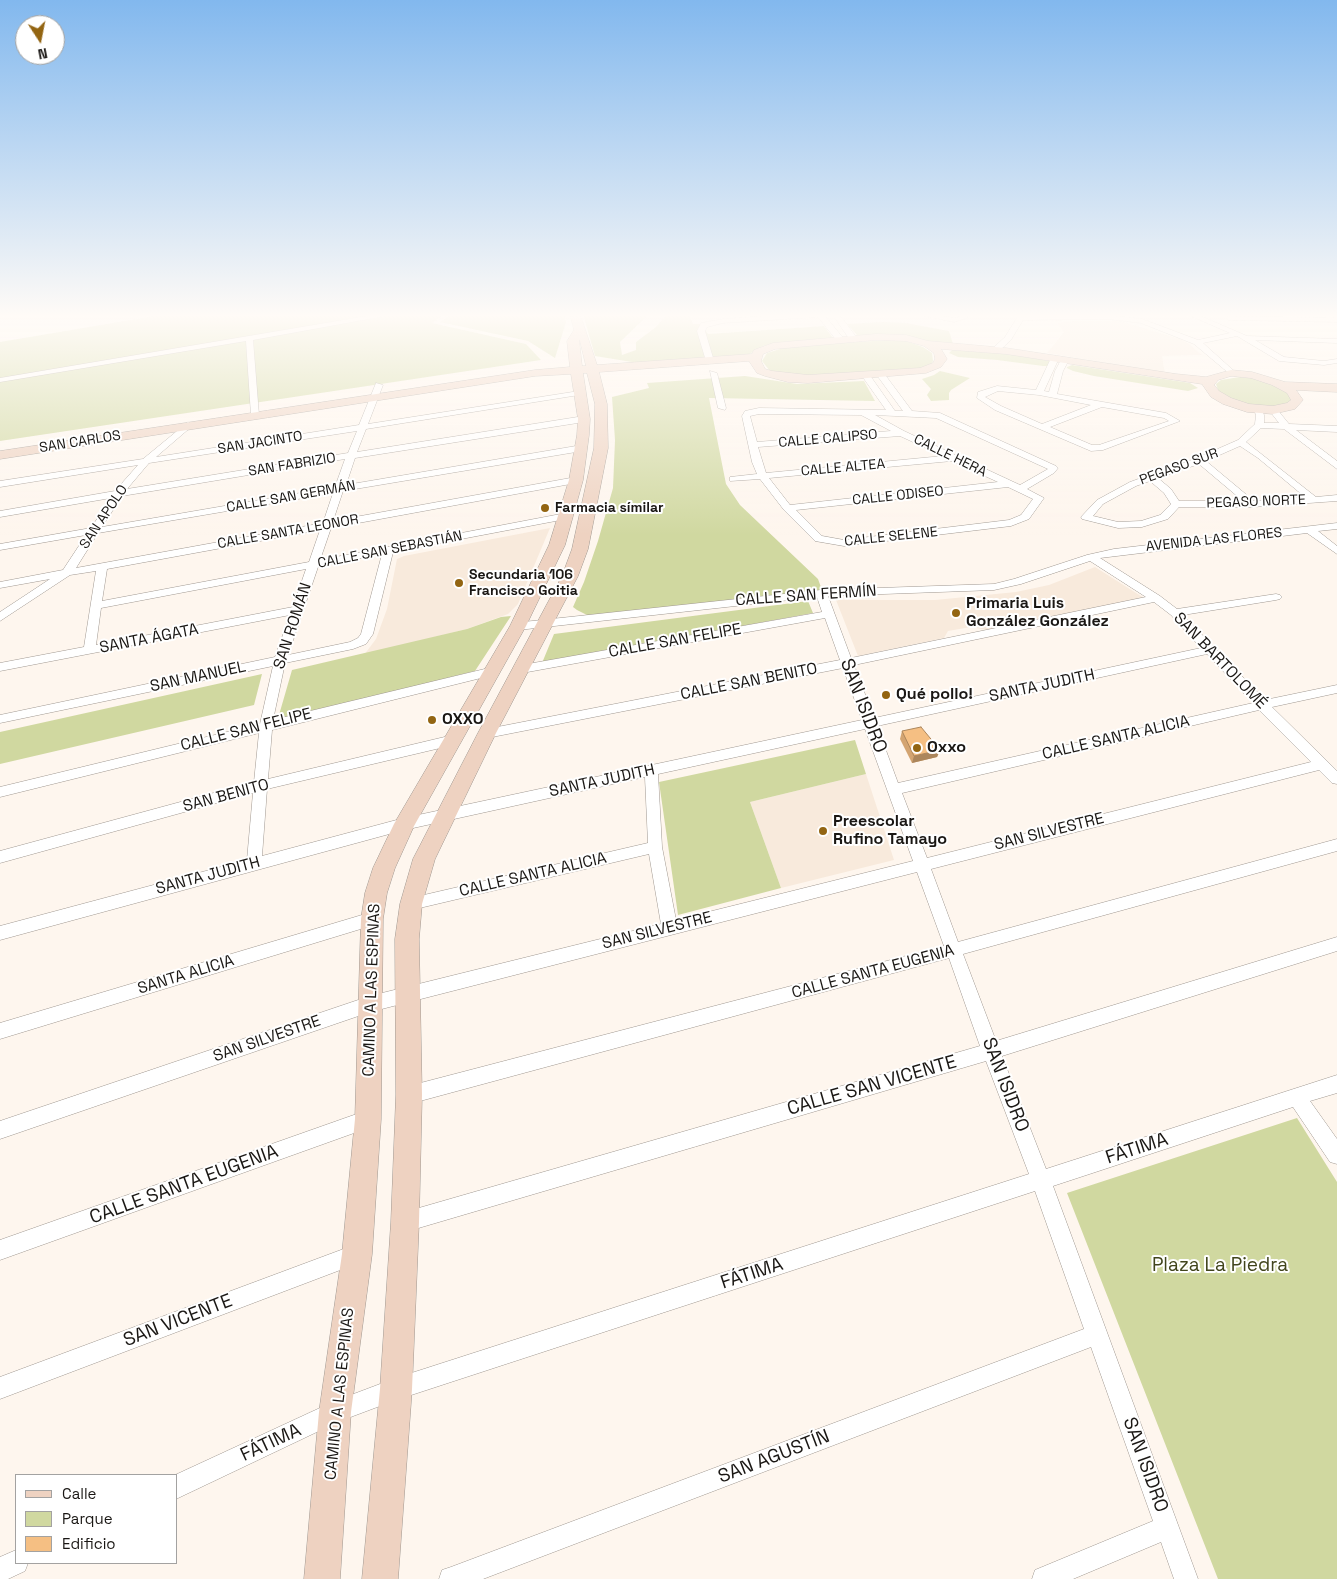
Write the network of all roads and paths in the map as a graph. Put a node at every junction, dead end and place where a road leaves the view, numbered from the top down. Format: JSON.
{"nodes":[{"id":1,"x":254,"y":388,"type":"edge"},
{"id":2,"x":378,"y":388,"type":"edge"},
{"id":3,"x":440,"y":388,"type":"edge"},
{"id":4,"x":550,"y":388,"type":"edge"},
{"id":5,"x":586,"y":388,"type":"edge"},
{"id":6,"x":591,"y":388,"type":"edge"},
{"id":7,"x":717,"y":388,"type":"edge"},
{"id":8,"x":874,"y":388,"type":"edge"},
{"id":9,"x":890,"y":388,"type":"edge"},
{"id":10,"x":1042,"y":388,"type":"edge"},
{"id":11,"x":1053,"y":388,"type":"edge"},
{"id":12,"x":1210,"y":388,"type":"edge"},
{"id":13,"x":1286,"y":388,"type":"edge"},
{"id":14,"x":1167,"y":389,"type":"dead end"},
{"id":15,"x":1039,"y":392,"type":"junction"},
{"id":16,"x":1215,"y":394,"type":"junction"},
{"id":17,"x":1052,"y":395,"type":"junction"},
{"id":18,"x":374,"y":398,"type":"junction"},
{"id":19,"x":1099,"y":405,"type":"junction"},
{"id":20,"x":722,"y":408,"type":"dead end"},
{"id":21,"x":1258,"y":410,"type":"junction"},
{"id":22,"x":1274,"y":410,"type":"junction"},
{"id":23,"x":863,"y":412,"type":"junction"},
{"id":24,"x":892,"y":413,"type":"junction"},
{"id":25,"x":908,"y":413,"type":"junction"},
{"id":26,"x":255,"y":415,"type":"junction"},
{"id":27,"x":584,"y":419,"type":"junction"},
{"id":28,"x":188,"y":425,"type":"junction"},
{"id":29,"x":1259,"y":425,"type":"junction"},
{"id":30,"x":363,"y":426,"type":"junction"},
{"id":31,"x":1286,"y":426,"type":"junction"},
{"id":32,"x":1042,"y":427,"type":"junction"},
{"id":33,"x":1337,"y":429,"type":"edge"},
{"id":34,"x":901,"y":433,"type":"junction"},
{"id":35,"x":1241,"y":442,"type":"junction"},
{"id":36,"x":754,"y":445,"type":"junction"},
{"id":37,"x":582,"y":448,"type":"junction"},
{"id":38,"x":0,"y":455,"type":"edge"},
{"id":39,"x":351,"y":456,"type":"junction"},
{"id":40,"x":953,"y":458,"type":"junction"},
{"id":41,"x":147,"y":460,"type":"junction"},
{"id":42,"x":1200,"y":460,"type":"junction"},
{"id":43,"x":1337,"y":466,"type":"edge"},
{"id":44,"x":763,"y":476,"type":"junction"},
{"id":45,"x":1150,"y":477,"type":"junction"},
{"id":46,"x":733,"y":479,"type":"dead end"},
{"id":47,"x":576,"y":480,"type":"junction"},
{"id":48,"x":0,"y":484,"type":"edge"},
{"id":49,"x":1009,"y":484,"type":"junction"},
{"id":50,"x":341,"y":488,"type":"junction"},
{"id":51,"x":1020,"y":489,"type":"junction"},
{"id":52,"x":118,"y":494,"type":"junction"},
{"id":53,"x":1039,"y":498,"type":"joint"},
{"id":54,"x":1337,"y":498,"type":"edge"},
{"id":55,"x":1314,"y":500,"type":"junction"},
{"id":56,"x":1176,"y":504,"type":"junction"},
{"id":57,"x":1252,"y":504,"type":"junction"},
{"id":58,"x":787,"y":508,"type":"junction"},
{"id":59,"x":0,"y":514,"type":"edge"},
{"id":60,"x":566,"y":516,"type":"junction"},
{"id":61,"x":327,"y":525,"type":"junction"},
{"id":62,"x":1337,"y":526,"type":"edge"},
{"id":63,"x":96,"y":530,"type":"junction"},
{"id":64,"x":1310,"y":530,"type":"junction"},
{"id":65,"x":0,"y":547,"type":"edge"},
{"id":66,"x":388,"y":551,"type":"junction"},
{"id":67,"x":1337,"y":551,"type":"edge"},
{"id":68,"x":1091,"y":557,"type":"junction"},
{"id":69,"x":102,"y":565,"type":"junction"},
{"id":70,"x":314,"y":565,"type":"junction"},
{"id":71,"x":68,"y":572,"type":"junction"},
{"id":72,"x":0,"y":585,"type":"edge"},
{"id":73,"x":821,"y":593,"type":"junction"},
{"id":74,"x":1276,"y":597,"type":"dead end"},
{"id":75,"x":1156,"y":598,"type":"junction"},
{"id":76,"x":96,"y":606,"type":"junction"},
{"id":77,"x":297,"y":610,"type":"junction"},
{"id":78,"x":1175,"y":613,"type":"junction"},
{"id":79,"x":828,"y":614,"type":"junction"},
{"id":80,"x":0,"y":617,"type":"edge"},
{"id":81,"x":546,"y":623,"type":"junction"},
{"id":82,"x":518,"y":626,"type":"junction"},
{"id":83,"x":1209,"y":650,"type":"junction"},
{"id":84,"x":89,"y":651,"type":"junction"},
{"id":85,"x":280,"y":660,"type":"junction"},
{"id":86,"x":847,"y":663,"type":"junction"},
{"id":87,"x":0,"y":667,"type":"edge"},
{"id":88,"x":522,"y":669,"type":"junction"},
{"id":89,"x":493,"y":671,"type":"junction"},
{"id":90,"x":1337,"y":689,"type":"edge"},
{"id":91,"x":1262,"y":705,"type":"junction"},
{"id":92,"x":0,"y":719,"type":"edge"},
{"id":93,"x":871,"y":724,"type":"junction"},
{"id":94,"x":266,"y":725,"type":"junction"},
{"id":95,"x":487,"y":733,"type":"junction"},
{"id":96,"x":453,"y":740,"type":"junction"},
{"id":97,"x":1323,"y":764,"type":"junction"},
{"id":98,"x":651,"y":771,"type":"junction"},
{"id":99,"x":1337,"y":779,"type":"edge"},
{"id":100,"x":259,"y":786,"type":"junction"},
{"id":101,"x":895,"y":789,"type":"junction"},
{"id":102,"x":0,"y":792,"type":"edge"},
{"id":103,"x":446,"y":814,"type":"junction"},
{"id":104,"x":404,"y":824,"type":"junction"},
{"id":105,"x":1337,"y":846,"type":"edge"},
{"id":106,"x":655,"y":847,"type":"junction"},
{"id":107,"x":0,"y":857,"type":"edge"},
{"id":108,"x":254,"y":863,"type":"junction"},
{"id":109,"x":923,"y":864,"type":"junction"},
{"id":110,"x":411,"y":904,"type":"junction"},
{"id":111,"x":372,"y":919,"type":"junction"},
{"id":112,"x":669,"y":927,"type":"junction"},
{"id":113,"x":0,"y":933,"type":"edge"},
{"id":114,"x":1337,"y":944,"type":"edge"},
{"id":115,"x":954,"y":950,"type":"junction"},
{"id":116,"x":408,"y":994,"type":"junction"},
{"id":117,"x":370,"y":1004,"type":"junction"},
{"id":118,"x":0,"y":1031,"type":"edge"},
{"id":119,"x":991,"y":1051,"type":"junction"},
{"id":120,"x":1337,"y":1084,"type":"edge"},
{"id":121,"x":409,"y":1095,"type":"junction"},
{"id":122,"x":1297,"y":1098,"type":"junction"},
{"id":123,"x":368,"y":1119,"type":"junction"},
{"id":124,"x":0,"y":1130,"type":"edge"},
{"id":125,"x":1337,"y":1155,"type":"edge"},
{"id":126,"x":1041,"y":1180,"type":"junction"},
{"id":127,"x":404,"y":1222,"type":"junction"},
{"id":128,"x":0,"y":1250,"type":"edge"},
{"id":129,"x":357,"y":1254,"type":"junction"},
{"id":130,"x":1096,"y":1335,"type":"junction"},
{"id":131,"x":0,"y":1388,"type":"edge"},
{"id":132,"x":396,"y":1389,"type":"junction"},
{"id":133,"x":335,"y":1412,"type":"junction"},
{"id":134,"x":178,"y":1486,"type":"edge"},
{"id":135,"x":1168,"y":1527,"type":"junction"},
{"id":136,"x":15,"y":1562,"type":"edge"},
{"id":137,"x":0,"y":1570,"type":"edge"},
{"id":138,"x":4,"y":1579,"type":"edge"},
{"id":139,"x":322,"y":1579,"type":"edge"},
{"id":140,"x":380,"y":1579,"type":"edge"},
{"id":141,"x":451,"y":1579,"type":"edge"},
{"id":142,"x":1044,"y":1579,"type":"edge"},
{"id":143,"x":1186,"y":1579,"type":"edge"}],
"edges":[{"from":1,"to":26,"type":"street"},
{"from":2,"to":18,"type":"street","name":"SAN ROMÁN"},
{"from":3,"to":18,"type":"street","name":"SAN CARLOS"},
{"from":4,"to":30,"type":"street","name":"SAN JACINTO"},
{"from":5,"to":27,"type":"street","name":"CAMINO A LAS ESPINAS"},
{"from":6,"to":81,"type":"street","name":"CAMINO A LAS ESPINAS"},
{"from":7,"to":20,"type":"street"},
{"from":8,"to":24,"type":"street"},
{"from":9,"to":25,"type":"street"},
{"from":10,"to":15,"type":"street"},
{"from":11,"to":17,"type":"street"},
{"from":12,"to":16,"type":"street"},
{"from":13,"to":22,"type":"street"},
{"from":14,"to":16,"type":"street"},
{"from":15,"to":17,"type":"street"},
{"from":15,"to":32,"type":"street"},
{"from":16,"to":21,"type":"street"},
{"from":17,"to":19,"type":"street"},
{"from":18,"to":26,"type":"street","name":"SAN CARLOS"},
{"from":18,"to":30,"type":"street","name":"SAN ROMÁN"},
{"from":19,"to":32,"type":"street"},
{"from":19,"to":32,"type":"street"},
{"from":21,"to":22,"type":"street"},
{"from":21,"to":29,"type":"street"},
{"from":22,"to":31,"type":"street"},
{"from":23,"to":24,"type":"street","name":"CALLE SELENE"},
{"from":23,"to":34,"type":"street","name":"CALLE HERA"},
{"from":23,"to":36,"type":"street","name":"CALLE SELENE"},
{"from":24,"to":25,"type":"street","name":"CALLE SELENE"},
{"from":25,"to":51,"type":"street","name":"CALLE SELENE"},
{"from":26,"to":28,"type":"street","name":"SAN CARLOS"},
{"from":27,"to":37,"type":"street","name":"CAMINO A LAS ESPINAS"},
{"from":27,"to":39,"type":"street","name":"SAN FABRIZIO"},
{"from":28,"to":38,"type":"street","name":"SAN CARLOS"},
{"from":28,"to":41,"type":"street","name":"SAN APOLO"},
{"from":29,"to":31,"type":"street"},
{"from":29,"to":35,"type":"street","name":"PEGASO SUR"},
{"from":30,"to":39,"type":"street","name":"SAN ROMÁN"},
{"from":30,"to":41,"type":"street","name":"SAN JACINTO"},
{"from":31,"to":33,"type":"street"},
{"from":31,"to":43,"type":"street"},
{"from":34,"to":36,"type":"street","name":"CALLE CALIPSO"},
{"from":34,"to":40,"type":"street","name":"CALLE HERA"},
{"from":35,"to":42,"type":"street","name":"PEGASO SUR"},
{"from":35,"to":55,"type":"street"},
{"from":36,"to":44,"type":"street","name":"CALLE SELENE"},
{"from":37,"to":47,"type":"street","name":"CAMINO A LAS ESPINAS"},
{"from":37,"to":50,"type":"street","name":"CALLE SAN GERMÁN"},
{"from":39,"to":50,"type":"street","name":"SAN ROMÁN"},
{"from":39,"to":52,"type":"street","name":"SAN FABRIZIO"},
{"from":40,"to":44,"type":"street","name":"CALLE ALTEA"},
{"from":40,"to":49,"type":"street","name":"CALLE HERA"},
{"from":41,"to":48,"type":"street","name":"SAN JACINTO"},
{"from":41,"to":52,"type":"street","name":"SAN APOLO"},
{"from":42,"to":45,"type":"street","name":"PEGASO SUR"},
{"from":42,"to":57,"type":"street"},
{"from":44,"to":46,"type":"street","name":"CALLE ALTEA"},
{"from":44,"to":58,"type":"street","name":"CALLE SELENE"},
{"from":45,"to":56,"type":"street"},
{"from":45,"to":56,"type":"street","name":"PEGASO SUR"},
{"from":47,"to":60,"type":"street","name":"CAMINO A LAS ESPINAS"},
{"from":47,"to":61,"type":"street","name":"CALLE SANTA LEONOR"},
{"from":49,"to":51,"type":"street","name":"CALLE HERA"},
{"from":49,"to":58,"type":"street","name":"CALLE ODISEO"},
{"from":50,"to":61,"type":"street","name":"SAN ROMÁN"},
{"from":50,"to":63,"type":"street","name":"CALLE SAN GERMÁN"},
{"from":51,"to":53,"type":"street","name":"CALLE HERA"},
{"from":52,"to":59,"type":"street","name":"SAN FABRIZIO"},
{"from":52,"to":63,"type":"street","name":"SAN APOLO"},
{"from":53,"to":58,"type":"street","name":"CALLE SELENE"},
{"from":54,"to":55,"type":"street","name":"PEGASO NORTE"},
{"from":55,"to":57,"type":"street","name":"PEGASO NORTE"},
{"from":56,"to":57,"type":"street","name":"PEGASO NORTE"},
{"from":60,"to":66,"type":"street","name":"CALLE SAN SEBASTIÁN"},
{"from":60,"to":82,"type":"street","name":"CAMINO A LAS ESPINAS"},
{"from":61,"to":69,"type":"street","name":"CALLE SANTA LEONOR"},
{"from":61,"to":70,"type":"street","name":"SAN ROMÁN"},
{"from":62,"to":64,"type":"street","name":"AVENIDA LAS FLORES"},
{"from":63,"to":65,"type":"street","name":"CALLE SAN GERMÁN"},
{"from":63,"to":71,"type":"street","name":"SAN APOLO"},
{"from":64,"to":67,"type":"street"},
{"from":64,"to":68,"type":"street","name":"AVENIDA LAS FLORES"},
{"from":66,"to":70,"type":"street","name":"CALLE SAN SEBASTIÁN"},
{"from":66,"to":85,"type":"street","name":"SAN MANUEL"},
{"from":68,"to":73,"type":"street","name":"CALLE SAN FERMÍN"},
{"from":68,"to":75,"type":"street","name":"SAN BARTOLOMÉ"},
{"from":69,"to":71,"type":"street","name":"CALLE SANTA LEONOR"},
{"from":69,"to":76,"type":"street"},
{"from":70,"to":76,"type":"street","name":"CALLE SAN SEBASTIÁN"},
{"from":70,"to":77,"type":"street","name":"SAN ROMÁN"},
{"from":71,"to":72,"type":"street","name":"CALLE SANTA LEONOR"},
{"from":71,"to":80,"type":"street"},
{"from":73,"to":79,"type":"street","name":"SAN ISIDRO"},
{"from":73,"to":81,"type":"street","name":"CALLE SAN FERMÍN"},
{"from":74,"to":78,"type":"street"},
{"from":75,"to":78,"type":"street","name":"SAN BARTOLOMÉ"},
{"from":75,"to":86,"type":"street","name":"CALLE SAN BENITO"},
{"from":76,"to":84,"type":"street"},
{"from":77,"to":84,"type":"street","name":"SANTA ÁGATA"},
{"from":77,"to":85,"type":"street","name":"SAN ROMÁN"},
{"from":78,"to":83,"type":"street","name":"SAN BARTOLOMÉ"},
{"from":79,"to":86,"type":"street","name":"SAN ISIDRO"},
{"from":79,"to":88,"type":"street","name":"CALLE SAN FELIPE"},
{"from":81,"to":82,"type":"street","name":"CALLE SAN FERMÍN"},
{"from":81,"to":88,"type":"street","name":"CAMINO A LAS ESPINAS"},
{"from":82,"to":89,"type":"street","name":"CAMINO A LAS ESPINAS"},
{"from":83,"to":91,"type":"street","name":"SAN BARTOLOMÉ"},
{"from":83,"to":93,"type":"street","name":"SANTA JUDITH"},
{"from":84,"to":87,"type":"street","name":"SANTA ÁGATA"},
{"from":85,"to":92,"type":"street","name":"SAN MANUEL"},
{"from":85,"to":94,"type":"street","name":"SAN ROMÁN"},
{"from":86,"to":93,"type":"street","name":"SAN ISIDRO"},
{"from":86,"to":95,"type":"street","name":"CALLE SAN BENITO"},
{"from":88,"to":95,"type":"street","name":"CAMINO A LAS ESPINAS"},
{"from":89,"to":94,"type":"street","name":"CALLE SAN FELIPE"},
{"from":89,"to":96,"type":"street","name":"CAMINO A LAS ESPINAS"},
{"from":90,"to":91,"type":"street","name":"CALLE SANTA ALICIA"},
{"from":91,"to":97,"type":"street","name":"SAN BARTOLOMÉ"},
{"from":91,"to":101,"type":"street","name":"CALLE SANTA ALICIA"},
{"from":93,"to":98,"type":"street","name":"SANTA JUDITH"},
{"from":93,"to":101,"type":"street","name":"SAN ISIDRO"},
{"from":94,"to":100,"type":"street","name":"SAN ROMÁN"},
{"from":94,"to":102,"type":"street","name":"CALLE SAN FELIPE"},
{"from":95,"to":103,"type":"street","name":"CAMINO A LAS ESPINAS"},
{"from":96,"to":100,"type":"street","name":"SAN BENITO"},
{"from":96,"to":104,"type":"street","name":"CAMINO A LAS ESPINAS"},
{"from":97,"to":99,"type":"street","name":"SAN BARTOLOMÉ"},
{"from":97,"to":109,"type":"street","name":"SAN SILVESTRE"},
{"from":98,"to":103,"type":"street","name":"SANTA JUDITH"},
{"from":98,"to":106,"type":"street"},
{"from":100,"to":107,"type":"street","name":"SAN BENITO"},
{"from":100,"to":108,"type":"street","name":"SAN ROMÁN"},
{"from":101,"to":109,"type":"street","name":"SAN ISIDRO"},
{"from":103,"to":104,"type":"street","name":"SANTA JUDITH"},
{"from":103,"to":110,"type":"street","name":"CAMINO A LAS ESPINAS"},
{"from":104,"to":108,"type":"street","name":"SANTA JUDITH"},
{"from":104,"to":111,"type":"street","name":"CAMINO A LAS ESPINAS"},
{"from":105,"to":115,"type":"street","name":"CALLE SANTA EUGENIA"},
{"from":106,"to":110,"type":"street","name":"CALLE SANTA ALICIA"},
{"from":106,"to":112,"type":"street"},
{"from":108,"to":113,"type":"street","name":"SANTA JUDITH"},
{"from":109,"to":112,"type":"street","name":"SAN SILVESTRE"},
{"from":109,"to":115,"type":"street","name":"SAN ISIDRO"},
{"from":110,"to":116,"type":"street","name":"CAMINO A LAS ESPINAS"},
{"from":111,"to":117,"type":"street","name":"CAMINO A LAS ESPINAS"},
{"from":111,"to":118,"type":"street","name":"SANTA ALICIA"},
{"from":112,"to":116,"type":"street","name":"SAN SILVESTRE"},
{"from":114,"to":119,"type":"street","name":"CALLE SAN VICENTE"},
{"from":115,"to":119,"type":"street","name":"SAN ISIDRO"},
{"from":115,"to":121,"type":"street","name":"CALLE SANTA EUGENIA"},
{"from":116,"to":117,"type":"street","name":"SAN SILVESTRE"},
{"from":116,"to":121,"type":"street","name":"CAMINO A LAS ESPINAS"},
{"from":117,"to":123,"type":"street","name":"CAMINO A LAS ESPINAS"},
{"from":117,"to":124,"type":"street","name":"SAN SILVESTRE"},
{"from":119,"to":126,"type":"street","name":"SAN ISIDRO"},
{"from":119,"to":127,"type":"street","name":"CALLE SAN VICENTE"},
{"from":120,"to":122,"type":"street","name":"FÁTIMA"},
{"from":121,"to":127,"type":"street","name":"CAMINO A LAS ESPINAS"},
{"from":122,"to":125,"type":"street"},
{"from":122,"to":126,"type":"street","name":"FÁTIMA"},
{"from":123,"to":128,"type":"street","name":"CALLE SANTA EUGENIA"},
{"from":123,"to":129,"type":"street","name":"CAMINO A LAS ESPINAS"},
{"from":126,"to":130,"type":"street","name":"SAN ISIDRO"},
{"from":126,"to":132,"type":"street","name":"FÁTIMA"},
{"from":127,"to":132,"type":"street","name":"CAMINO A LAS ESPINAS"},
{"from":129,"to":131,"type":"street","name":"SAN VICENTE"},
{"from":129,"to":133,"type":"street","name":"CAMINO A LAS ESPINAS"},
{"from":130,"to":135,"type":"street","name":"SAN ISIDRO"},
{"from":130,"to":141,"type":"street","name":"SAN AGUSTÍN"},
{"from":132,"to":133,"type":"street","name":"FÁTIMA"},
{"from":132,"to":140,"type":"street","name":"CAMINO A LAS ESPINAS"},
{"from":133,"to":134,"type":"street","name":"FÁTIMA"},
{"from":133,"to":139,"type":"street","name":"CAMINO A LAS ESPINAS"},
{"from":135,"to":142,"type":"street"},
{"from":135,"to":143,"type":"street","name":"SAN ISIDRO"},
{"from":136,"to":137,"type":"street"},
{"from":137,"to":138,"type":"street"}]}
